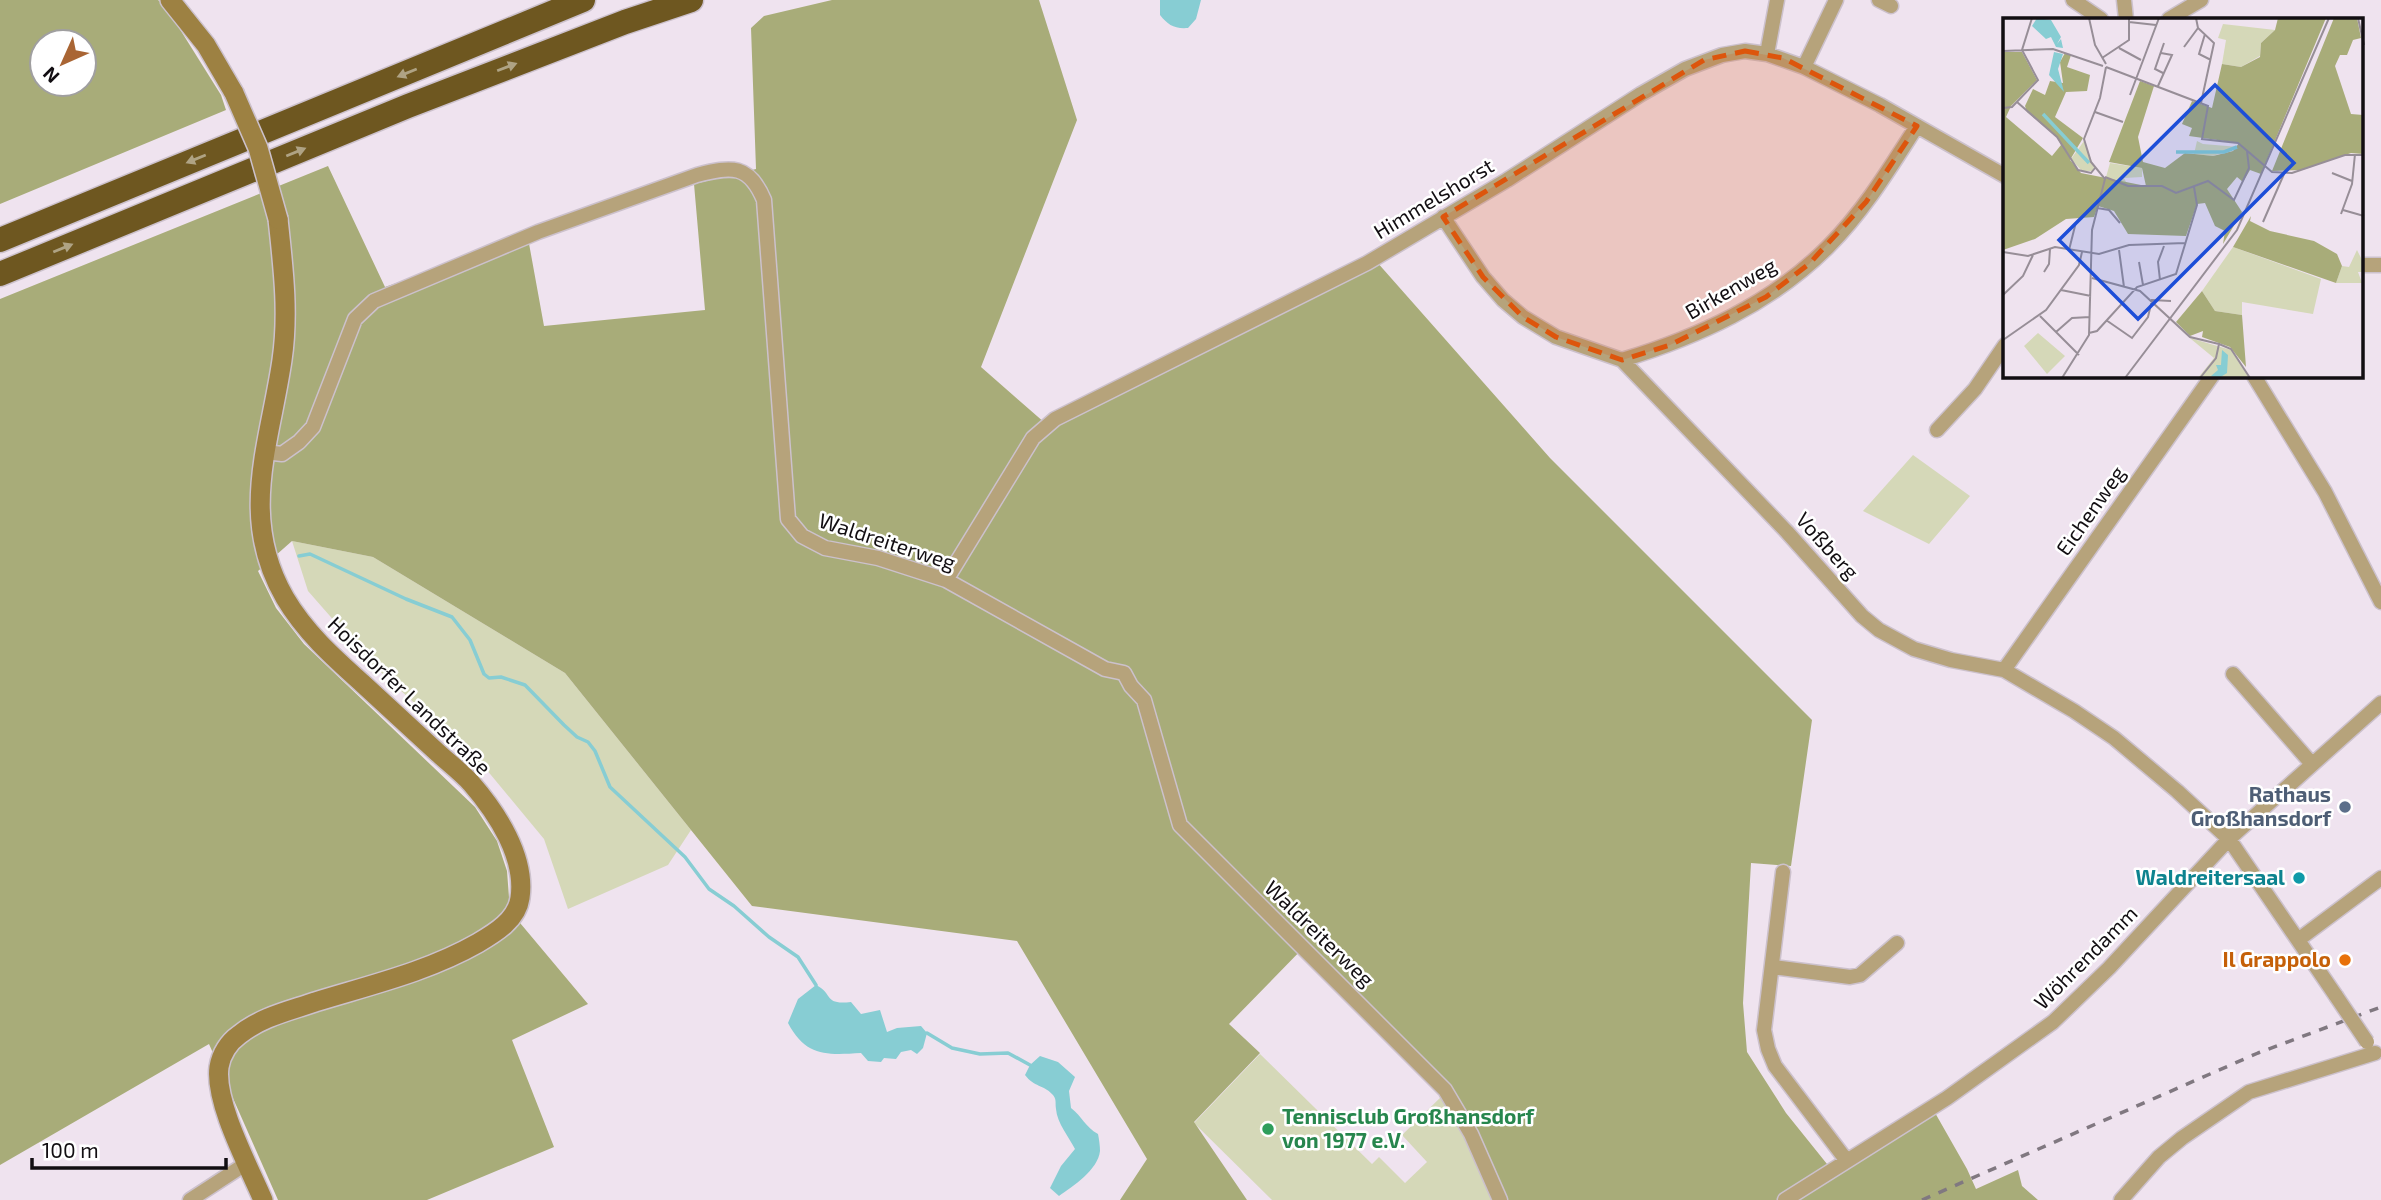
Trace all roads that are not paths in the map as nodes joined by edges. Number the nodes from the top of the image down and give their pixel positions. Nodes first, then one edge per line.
1 (170, 0) edge
2 (583, 0) edge
3 (691, 0) edge
4 (1777, 0) edge
5 (1836, 0) edge
6 (2073, 0) edge
7 (2124, 0) edge
8 (2201, 0) edge
9 (2100, 18) edge
10 (2126, 18) edge
11 (2171, 18) edge
12 (1767, 54) junction
13 (1804, 67) junction
14 (1917, 126) junction
15 (2003, 175) edge
16 (1443, 217) junction
17 (0, 240) edge
18 (0, 274) edge
19 (2003, 348) edge
20 (1622, 360) junction
21 (2210, 378) edge
22 (2255, 378) edge
23 (1937, 430) dead end
24 (265, 452) junction
25 (946, 580) junction
26 (2381, 603) edge
27 (2004, 670) junction
28 (2233, 674) dead end
29 (2381, 703) edge
30 (2312, 764) junction
31 (2229, 839) junction
32 (1783, 872) dead end
33 (2381, 878) edge
34 (2298, 940) junction
35 (1897, 943) dead end
36 (1773, 967) junction
37 (2374, 1052) edge
38 (1847, 1161) junction
39 (247, 1163) junction
40 (190, 1200) edge
41 (263, 1200) edge
42 (1500, 1200) edge
43 (1785, 1200) edge
44 (2120, 1200) edge

1 - 24 main road, Hoisdorfer Landstraße, bridge
2 -> 17 highway
18 -> 3 highway
4 - 12 street
5 - 13 street
6 - 9 street
7 - 10 street
8 - 11 street
12 - 13 street, Himmelshorst
12 - 16 street, Himmelshorst
13 - 14 street, Himmelshorst
14 - 15 street, Himmelshorst
14 - 20 street, Birkenweg
16 - 20 street, Voßberg
16 - 25 street, Himmelshorst
19 - 23 street
20 - 27 street, Voßberg
21 - 27 street, Eichenweg
22 - 26 street
24 - 25 street, Waldreiterweg
24 - 39 main road, Hoisdorfer Landstraße
25 - 42 street, Waldreiterweg
27 - 31 street, Voßberg
28 - 30 street
29 - 30 street, Wöhrendamm
30 - 31 street, Wöhrendamm
31 - 34 street, Voßberg
31 - 38 street, Wöhrendamm
32 - 36 street
33 - 34 street
34 - 37 street, Voßberg, bridge
35 - 36 street
36 - 38 street
37 - 44 street
38 - 43 street, Wöhrendamm
39 - 40 street
39 - 41 main road, Hoisdorfer Landstraße

